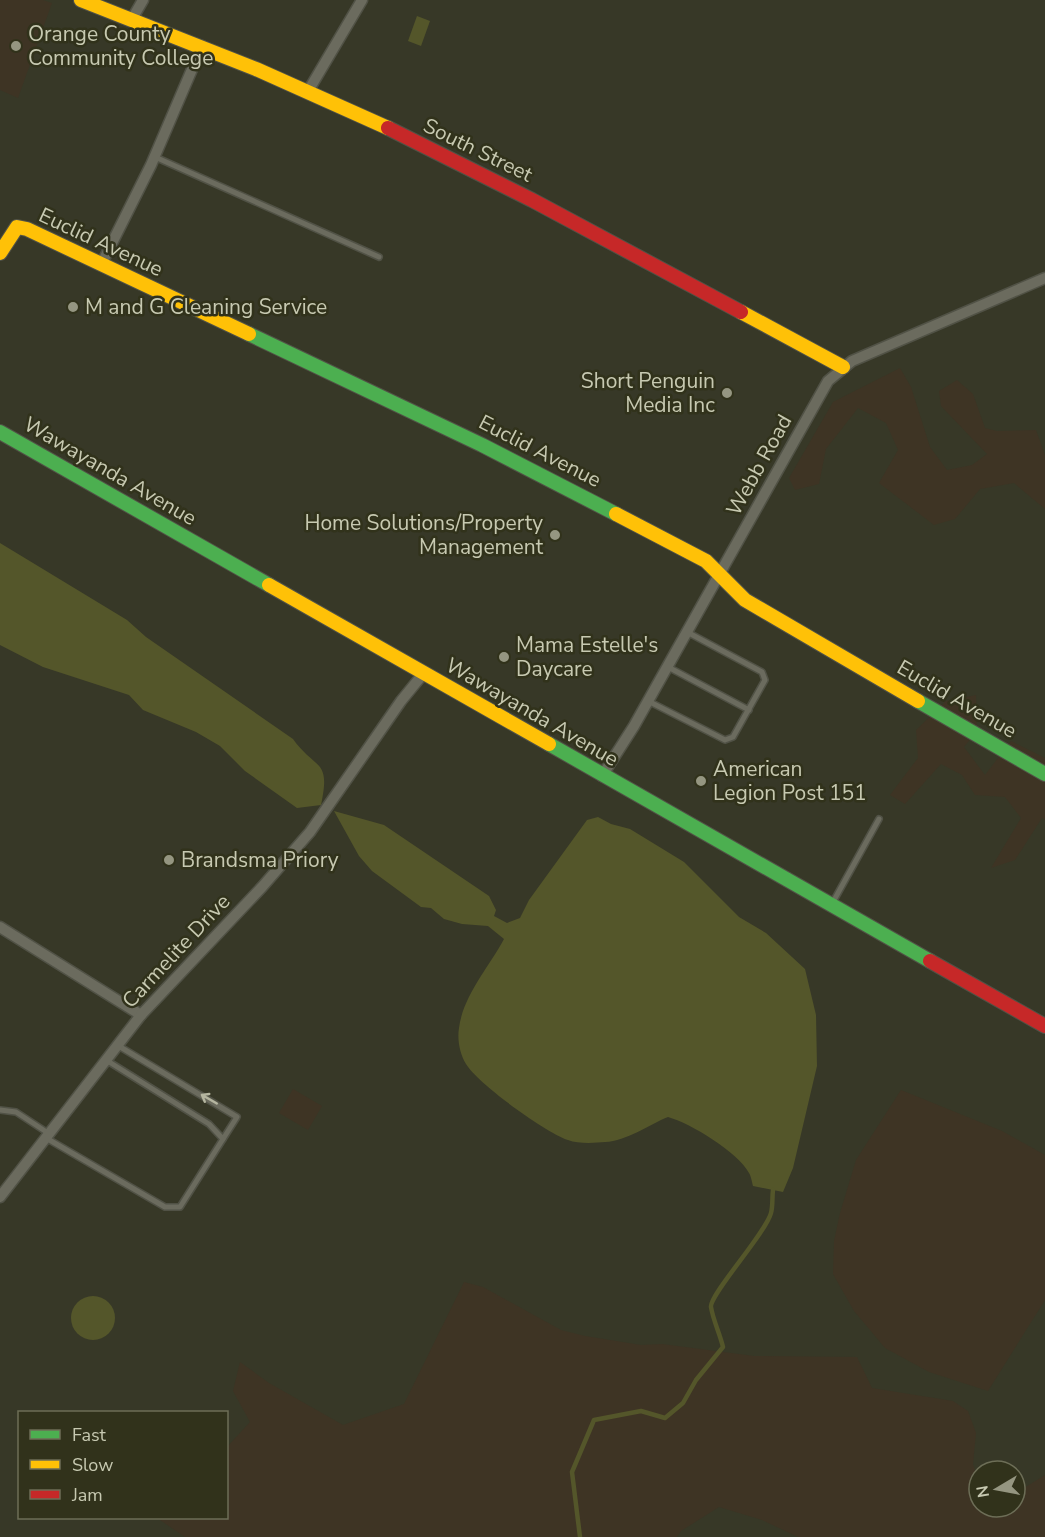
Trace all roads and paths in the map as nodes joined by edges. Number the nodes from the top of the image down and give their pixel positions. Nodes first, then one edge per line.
1 (81, 0) edge
2 (143, 0) edge
3 (362, 0) edge
4 (132, 19) junction
5 (202, 46) junction
6 (308, 93) junction
7 (155, 157) junction
8 (0, 253) edge
9 (380, 257) dead end
10 (100, 265) junction
11 (1045, 278) edge
12 (843, 367) junction
13 (0, 432) edge
14 (720, 575) junction
15 (687, 633) junction
16 (668, 667) junction
17 (423, 674) junction
18 (648, 700) junction
19 (749, 710) junction
20 (1045, 774) edge
21 (602, 776) junction
22 (879, 819) dead end
23 (831, 906) junction
24 (0, 927) edge
25 (141, 1015) junction
26 (1045, 1026) edge
27 (117, 1045) junction
28 (106, 1059) junction
29 (0, 1110) edge
30 (47, 1135) junction
31 (224, 1139) junction
32 (0, 1197) edge

1 - 4 street, South Street
2 - 4 street
3 - 6 street
4 - 5 street, South Street
5 - 6 street, South Street
5 - 7 street
6 - 12 street, South Street
7 - 9 lane
7 - 10 street
8 - 10 street, Euclid Avenue
10 - 14 street, Euclid Avenue
11 - 12 street, Webb Road
12 - 14 street, Webb Road
13 - 17 street, Wawayanda Avenue
14 - 15 street, Webb Road
14 - 20 street, Euclid Avenue
15 - 16 street, Webb Road
15 - 19 lane
16 - 18 street, Webb Road
16 - 19 lane
17 - 21 street, Wawayanda Avenue
17 - 25 street, Carmelite Drive
18 - 19 lane
18 - 21 street, Webb Road
21 - 23 street, Wawayanda Avenue
22 - 23 lane
23 - 26 street, Wawayanda Avenue
24 - 25 street
25 - 27 street, Carmelite Drive
27 - 28 street, Carmelite Drive
31 -> 27 lane
28 - 30 street, Carmelite Drive
28 - 31 lane
29 - 30 lane
30 - 31 lane
30 - 32 street, Carmelite Drive

